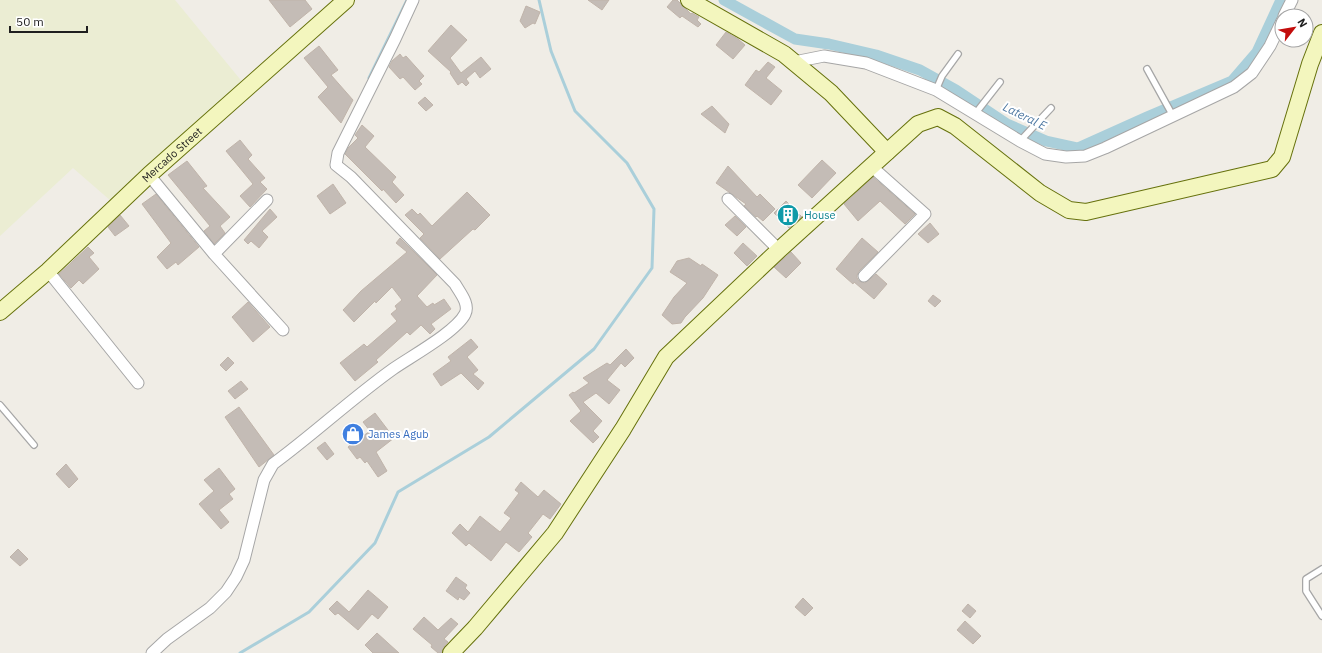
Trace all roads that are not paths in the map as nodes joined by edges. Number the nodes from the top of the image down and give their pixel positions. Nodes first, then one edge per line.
1 (346, 0) edge
2 (414, 0) edge
3 (690, 0) edge
4 (1322, 33) edge
5 (1274, 38) edge
6 (958, 54) dead end
7 (794, 62) junction
8 (1147, 69) dead end
9 (1000, 82) dead end
10 (937, 88) junction
11 (1051, 108) dead end
12 (976, 113) junction
13 (1173, 116) junction
14 (1021, 139) junction
15 (887, 152) junction
16 (871, 166) junction
17 (148, 176) junction
18 (267, 200) dead end
19 (728, 200) dead end
20 (779, 250) junction
21 (214, 254) junction
22 (48, 271) junction
23 (864, 276) dead end
24 (0, 312) edge
25 (283, 330) dead end
26 (138, 383) dead end
27 (0, 405) edge
28 (34, 445) dead end
29 (1322, 568) edge
30 (1322, 616) edge
31 (152, 653) edge
32 (451, 653) edge

1 - 17 street, Mercado Street
2 - 31 street
3 - 7 street
4 - 15 street
5 - 13 street
6 - 10 lane
7 - 10 street
7 - 15 street
8 - 13 lane
9 - 12 lane
10 - 12 street
11 - 14 lane
12 - 14 street
13 - 14 street
15 - 16 street
16 - 20 street
16 - 23 street
17 - 21 street
17 - 22 street, Mercado Street
18 - 21 street
19 - 20 street
20 - 32 street
21 - 25 street
22 - 24 street, Mercado Street
22 - 26 street
27 - 28 lane
29 - 30 lane

